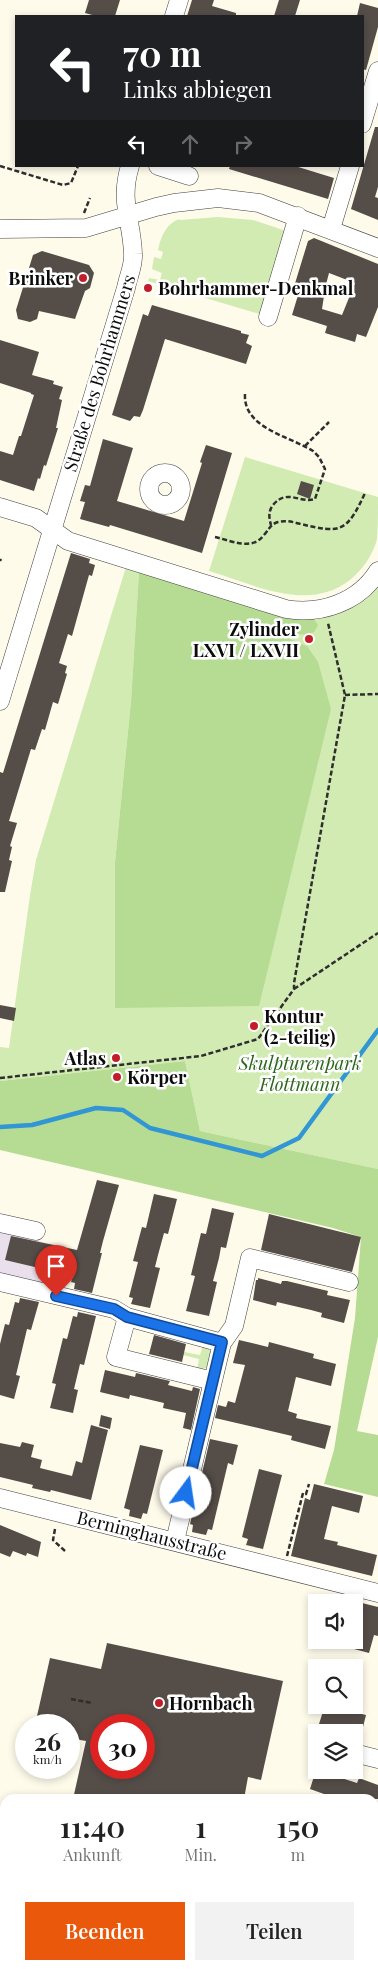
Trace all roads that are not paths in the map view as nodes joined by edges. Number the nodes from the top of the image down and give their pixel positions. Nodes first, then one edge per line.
1 (179, 0) edge
2 (174, 15) edge
3 (378, 71) edge
4 (364, 117) edge
5 (130, 167) edge
6 (161, 167) edge
7 (350, 167) edge
8 (189, 176) dead end
9 (126, 216) junction
10 (298, 216) junction
11 (0, 229) edge
12 (331, 229) junction
13 (378, 248) edge
14 (268, 317) dead end
15 (0, 507) edge
16 (52, 529) junction
17 (378, 571) edge
18 (0, 700) edge
19 (0, 1223) edge
20 (36, 1231) dead end
21 (0, 1282) edge
22 (349, 1282) dead end
23 (127, 1317) junction
24 (222, 1342) junction
25 (213, 1381) junction
26 (0, 1498) edge
27 (175, 1541) junction
28 (378, 1592) edge
29 (363, 1755) edge
30 (378, 1759) edge

1 - 2 street
3 - 4 street
5 - 9 street, Straße des Bohrhammers
6 - 8 street
7 - 12 street
9 - 10 street
9 - 11 street
9 - 16 street, Straße des Bohrhammers
10 - 12 street
10 - 14 street
12 - 13 street
15 - 16 street
16 - 17 street
16 - 18 street, Straße des Bohrhammers
19 - 20 street
21 - 23 street
22 - 24 street
23 - 24 street
23 - 25 street
24 - 25 street
25 - 27 street
26 - 27 street, Berninghausstraße
27 - 28 street, Berninghausstraße
29 - 30 street

